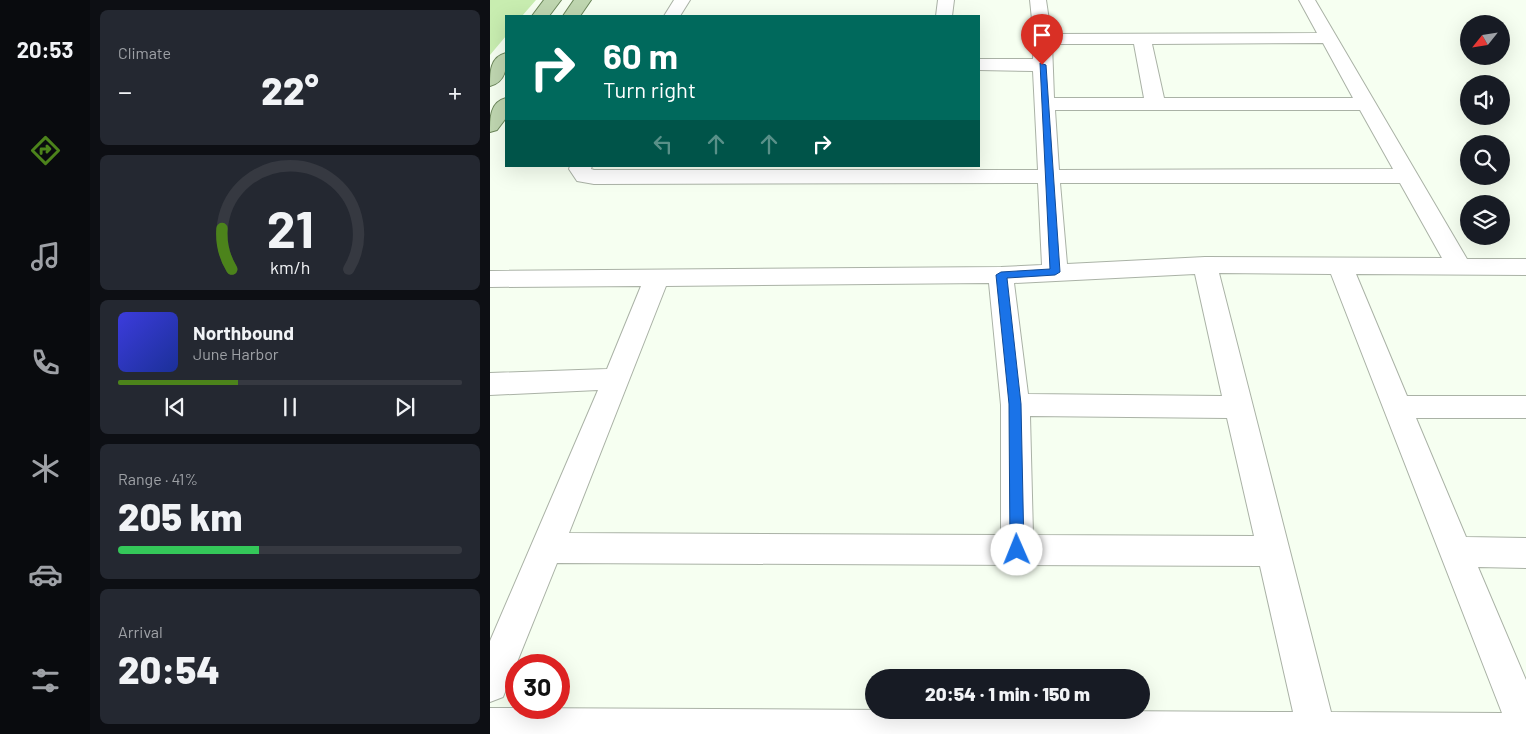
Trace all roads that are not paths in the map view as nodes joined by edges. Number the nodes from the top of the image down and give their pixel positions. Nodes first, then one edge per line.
1 (553, 0) edge
2 (583, 0) edge
3 (682, 0) edge
4 (946, 0) edge
5 (1038, 0) edge
6 (1307, 0) edge
7 (541, 15) edge
8 (572, 15) edge
9 (673, 15) edge
10 (944, 15) edge
11 (1142, 38) junction
12 (1329, 38) junction
13 (1044, 39) junction
14 (505, 60) edge
15 (980, 65) edge
16 (1042, 65) junction
17 (490, 80) edge
18 (1045, 104) junction
19 (1155, 104) junction
20 (1366, 104) junction
21 (505, 105) edge
22 (490, 126) edge
23 (581, 167) edge
24 (931, 172) edge
25 (1051, 176) junction
26 (1407, 176) junction
27 (1205, 265) junction
28 (1340, 266) junction
29 (1459, 266) junction
30 (1526, 267) edge
31 (1055, 272) junction
32 (1001, 275) junction
33 (657, 276) junction
34 (490, 279) edge
35 (617, 379) junction
36 (490, 384) edge
37 (1015, 404) junction
38 (1397, 406) junction
39 (1239, 407) junction
40 (1526, 407) edge
41 (546, 548) junction
42 (1017, 550) junction
43 (1273, 551) junction
44 (1456, 552) junction
45 (1526, 553) edge
46 (490, 684) edge
47 (1526, 726) edge
48 (490, 727) edge
49 (1526, 732) edge
50 (1317, 733) edge

1 - 7 main road
2 - 8 main road
3 - 9 street
4 - 10 street
5 - 13 street
6 - 12 street
11 - 12 street
11 - 13 street
11 - 19 street
12 - 20 street
13 - 16 street
14 - 17 main road
15 - 16 street
16 - 18 street
18 - 19 street
18 - 25 street
19 - 20 street
20 - 26 street
21 - 22 main road
23 - 24 street
24 - 25 street
25 - 26 street
25 - 31 street
26 - 29 street
27 - 28 street
27 - 31 street
27 - 39 street
28 - 29 street
28 - 38 street
29 - 30 street
31 - 32 street
32 - 33 street
32 - 37 street
33 - 34 street
33 - 35 street
35 - 36 street
35 - 41 street
37 - 39 street
37 - 42 street
38 - 40 street
38 - 44 street
39 - 43 street
41 - 42 street
41 - 46 street
42 - 43 street
43 - 50 street
44 - 45 street
44 - 47 street
48 - 50 street
49 - 50 street

